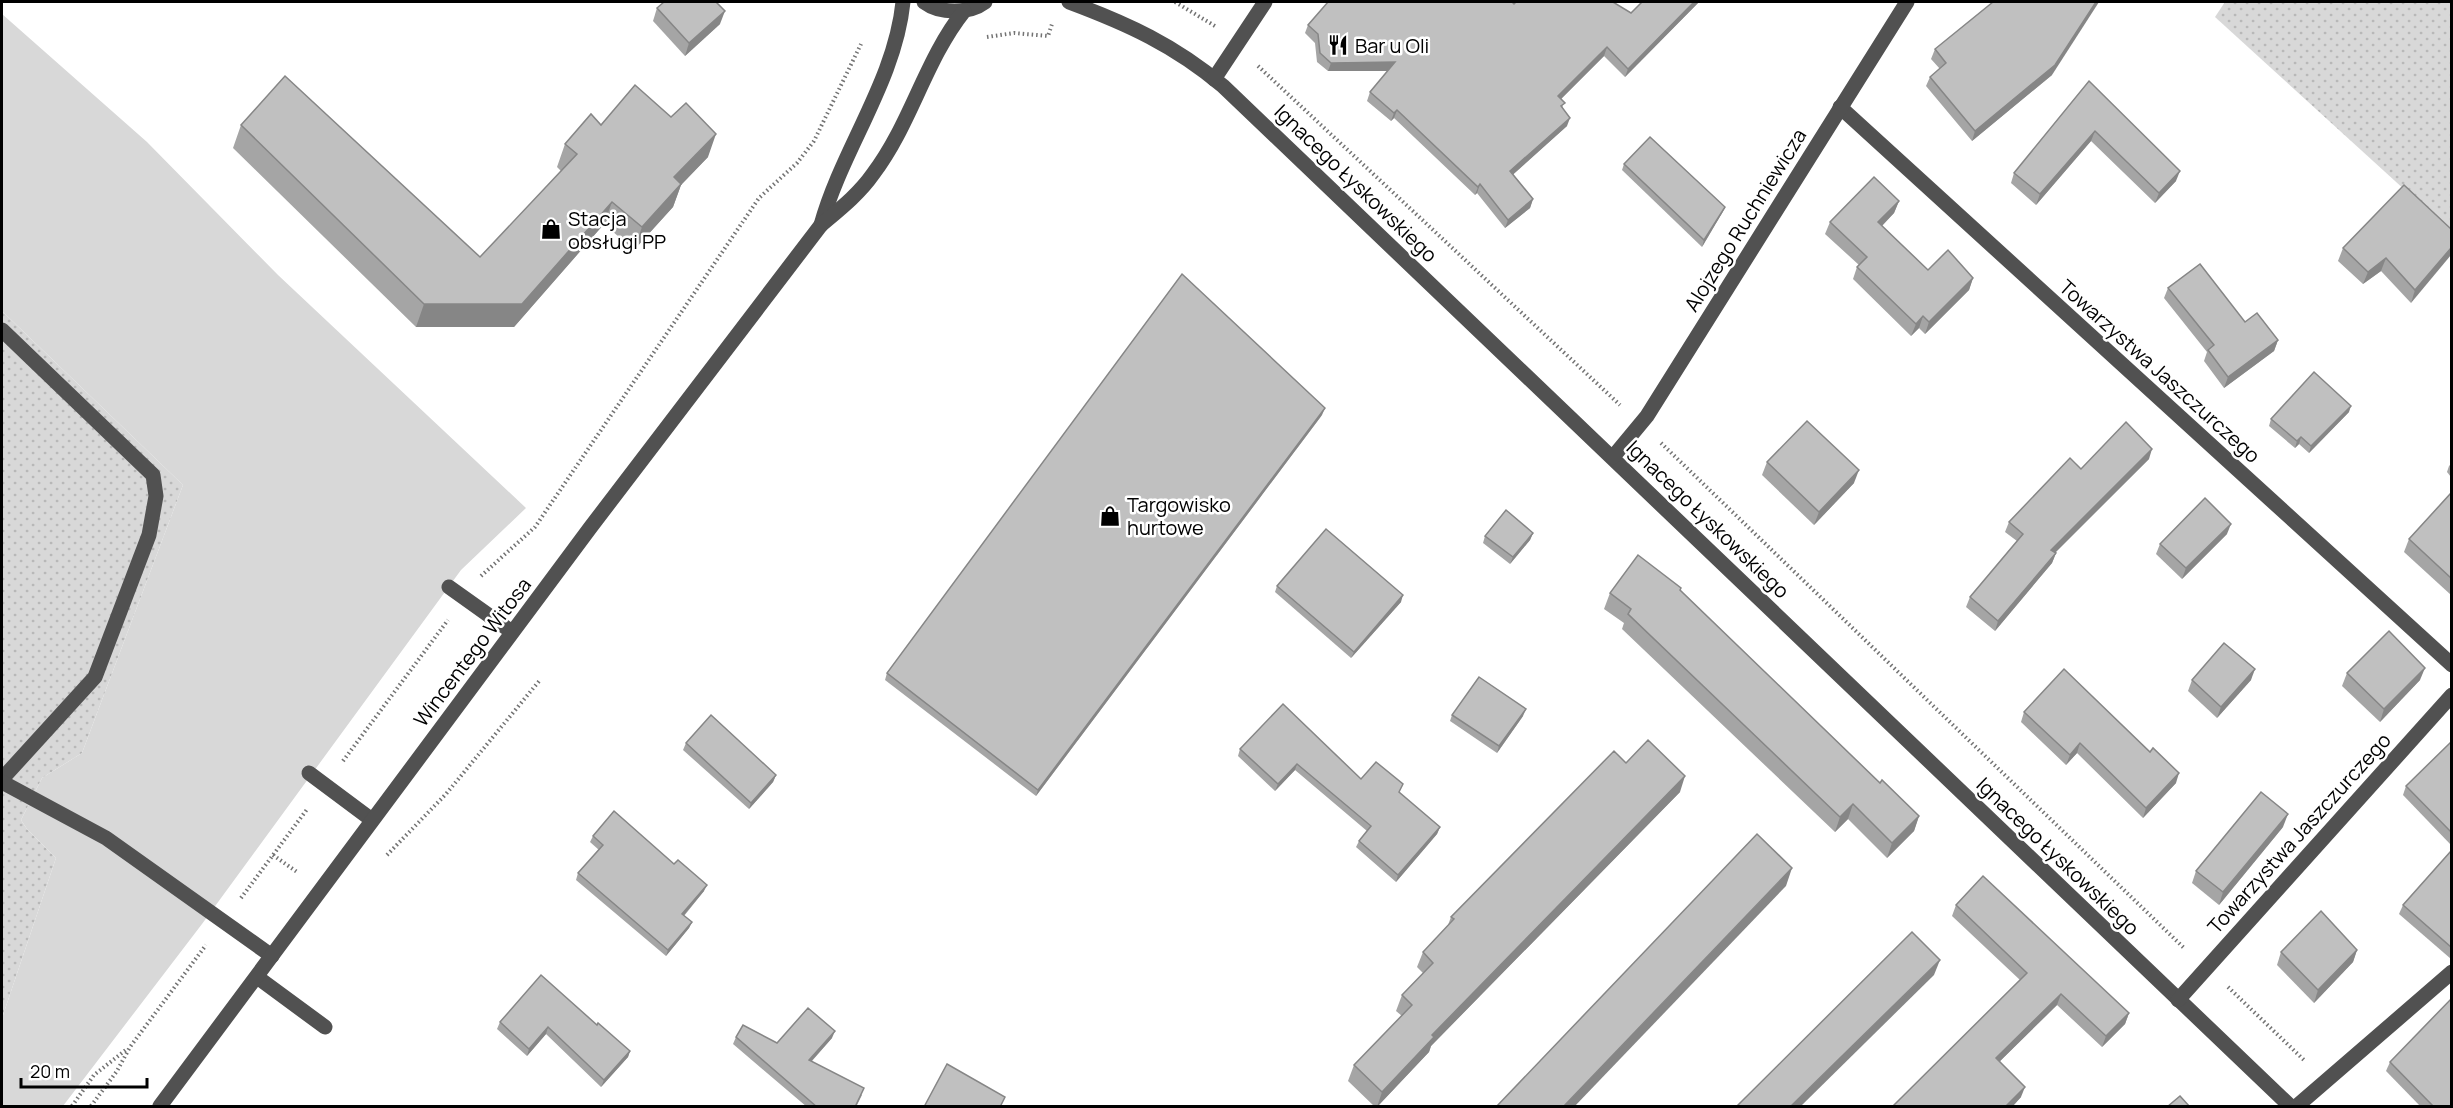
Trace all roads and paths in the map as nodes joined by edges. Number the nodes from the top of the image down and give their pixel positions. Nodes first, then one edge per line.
1 (903, 2) edge
2 (924, 2) edge
3 (985, 2) edge
4 (1069, 2) edge
5 (1175, 2) edge
6 (1265, 2) edge
7 (1907, 2) edge
8 (964, 10) junction
9 (1052, 24) dead end
10 (1216, 28) dead end
11 (869, 42) dead end
12 (979, 42) dead end
13 (1252, 60) dead end
14 (1214, 79) junction
15 (1840, 107) junction
16 (821, 225) junction
17 (2, 330) edge
18 (1620, 405) dead end
19 (1659, 441) dead end
20 (1613, 457) junction
21 (449, 587) dead end
22 (465, 596) junction
23 (512, 632) junction
24 (2451, 665) edge
25 (540, 680) dead end
26 (2451, 695) edge
27 (309, 773) dead end
28 (2, 780) edge
29 (324, 786) junction
30 (372, 820) junction
31 (273, 855) junction
32 (381, 863) dead end
33 (303, 876) dead end
34 (224, 921) junction
35 (2192, 955) dead end
36 (272, 956) junction
37 (2451, 972) edge
38 (257, 977) junction
39 (2223, 983) dead end
40 (2178, 1000) junction
41 (325, 1027) dead end
42 (130, 1047) junction
43 (2312, 1067) dead end
44 (72, 1107) edge
45 (91, 1107) edge
46 (160, 1107) edge
47 (2290, 1107) edge
48 (2297, 1107) edge

1 - 16 street, Wincentego Witosa
2 - 8 street
3 - 8 street
4 - 14 street, Ignacego Łyskowskiego
5 - 10 path
6 - 14 street
7 - 15 street, Alojzego Ruchniewicza
8 - 16 street, Wincentego Witosa
9 - 12 path
11 - 22 path
13 - 18 path
14 - 20 street, Ignacego Łyskowskiego
15 - 20 street, Alojzego Ruchniewicza
15 - 24 street, Towarzystwa Jaszczurczego
16 - 23 street, Wincentego Witosa
17 - 28 street
19 - 35 path
20 - 40 street, Ignacego Łyskowskiego
21 - 22 street
22 - 23 street
22 - 29 path
23 - 30 street, Wincentego Witosa
25 - 32 path
26 - 40 street, Towarzystwa Jaszczurczego
27 - 29 street
28 - 34 street
29 - 30 street
29 - 31 path
30 - 36 street, Wincentego Witosa
31 - 33 path
31 - 34 path
34 - 36 street
34 - 42 path
36 - 38 street, Wincentego Witosa
37 - 48 street
38 - 41 street
38 - 46 street, Wincentego Witosa
39 - 43 path
40 - 47 street, Ignacego Łyskowskiego
42 - 44 path
42 - 45 path

